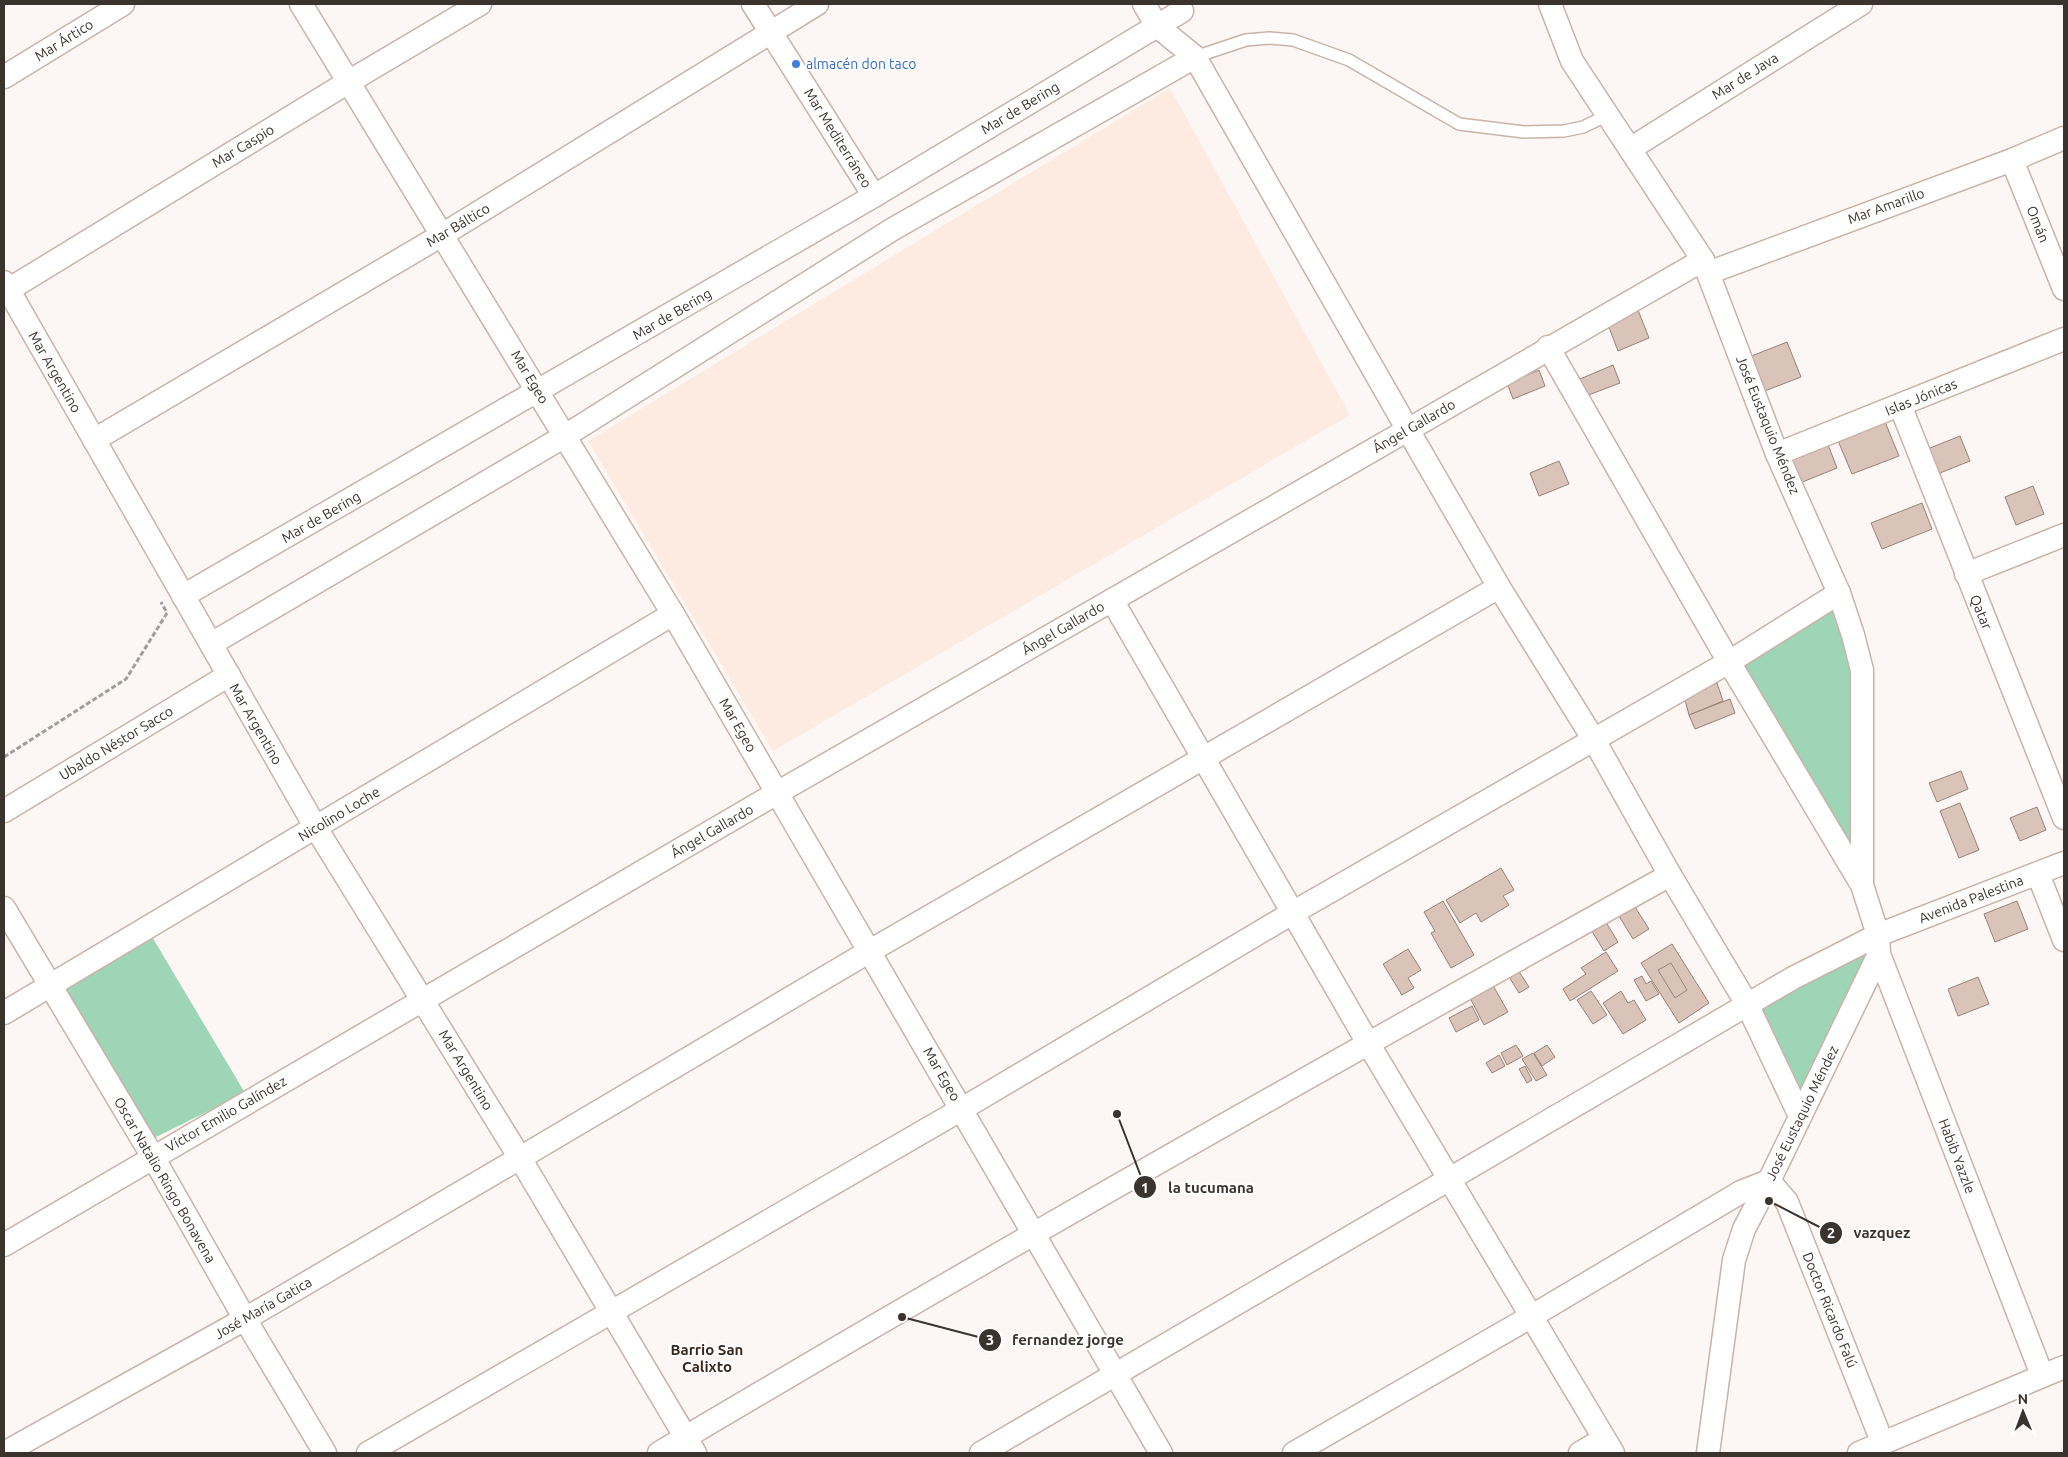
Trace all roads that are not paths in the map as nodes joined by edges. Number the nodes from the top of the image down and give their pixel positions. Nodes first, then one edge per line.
1 (123, 4) edge
2 (301, 4) edge
3 (480, 4) edge
4 (753, 4) edge
5 (817, 4) edge
6 (1144, 4) edge
7 (1550, 4) edge
8 (1860, 4) edge
9 (1180, 7) edge
10 (1157, 26) junction
11 (770, 32) junction
12 (1195, 57) junction
13 (4, 77) edge
14 (350, 81) junction
15 (1608, 115) junction
16 (2064, 138) edge
17 (1630, 149) junction
18 (2012, 160) junction
19 (874, 196) junction
20 (442, 235) junction
21 (1706, 266) junction
22 (6, 286) edge
23 (2064, 289) edge
24 (2064, 339) edge
25 (1548, 348) junction
26 (539, 392) junction
27 (1900, 405) junction
28 (1408, 430) junction
29 (565, 436) junction
30 (94, 440) junction
31 (1777, 454) junction
32 (2064, 535) edge
33 (1966, 574) junction
34 (1499, 587) junction
35 (1839, 594) junction
36 (183, 596) junction
37 (1112, 600) junction
38 (673, 614) junction
39 (211, 644) junction
40 (1729, 662) junction
41 (229, 675) junction
42 (1594, 740) junction
43 (1205, 758) junction
44 (777, 793) junction
45 (4, 811) edge
46 (2064, 818) edge
47 (316, 828) junction
48 (2064, 863) edge
49 (2038, 874) junction
50 (1670, 875) junction
51 (1862, 885) junction
52 (4, 908) edge
53 (1294, 912) junction
54 (2064, 940) edge
55 (1879, 944) junction
56 (870, 951) junction
57 (51, 986) junction
58 (423, 999) junction
59 (1747, 1004) junction
60 (4, 1013) edge
61 (1368, 1043) junction
62 (962, 1108) junction
63 (1800, 1116) junction
64 (153, 1157) junction
65 (520, 1158) junction
66 (1450, 1179) junction
67 (1769, 1181) junction
68 (1035, 1234) junction
69 (4, 1245) edge
70 (612, 1312) junction
71 (1532, 1316) junction
72 (245, 1319) junction
73 (2064, 1367) edge
74 (1116, 1375) junction
75 (2042, 1375) junction
76 (1883, 1444) junction
77 (691, 1445) edge
78 (1609, 1446) edge
79 (4, 1453) edge
80 (325, 1453) edge
81 (368, 1453) edge
82 (659, 1453) edge
83 (980, 1453) edge
84 (1161, 1453) edge
85 (1294, 1453) edge
86 (1580, 1453) edge
87 (1708, 1453) edge
88 (1859, 1453) edge

1 - 13 street, Mar Ártico
2 - 14 street, Mar Egeo
3 - 14 street, Mar Caspio
4 - 11 street, Mar Mediterráneo
5 - 11 street, Mar Báltico
6 - 10 street
7 - 15 street, José Eustaquio Méndez
8 - 17 street, Mar de Java
9 - 10 street, Mar de Bering
9 - 12 street
10 - 12 street
10 - 19 street, Mar de Bering
11 - 19 street, Mar Mediterráneo
11 - 20 street, Mar Báltico
12 - 15 lane
12 - 28 street
12 - 29 street
14 - 20 street, Mar Egeo
14 - 22 street, Mar Caspio
15 - 17 street, José Eustaquio Méndez
16 - 18 street, Mar Amarillo
17 - 21 street, José Eustaquio Méndez
18 - 21 street, Mar Amarillo
18 - 23 street, Omán
19 - 26 street, Mar de Bering
20 - 26 street, Mar Egeo
20 - 30 street, Mar Báltico
21 - 25 street, Ángel Gallardo
21 - 31 street, José Eustaquio Méndez
22 - 30 street, Mar Argentino
24 - 27 street, Islas Jónicas
25 - 28 street, Ángel Gallardo
25 - 40 street
26 - 29 street, Mar Egeo
26 - 36 street, Mar de Bering
27 - 31 street, Islas Jónicas
27 - 33 street, Qatar
28 - 34 street
28 - 37 street, Ángel Gallardo
29 - 38 street, Mar Egeo
29 - 39 street
30 - 36 street, Mar Argentino
31 - 35 street, José Eustaquio Méndez
32 - 33 street
33 - 46 street, Qatar
34 - 42 street
34 - 43 street, José María Gatica
35 - 40 street
35 - 51 street, José Eustaquio Méndez
36 - 39 street, Mar Argentino
37 - 43 street
37 - 44 street, Ángel Gallardo
38 - 44 street, Mar Egeo
38 - 47 street, Nicolino Loche
39 - 41 street, Mar Argentino
40 - 42 street
40 - 51 street
41 - 45 street, Ubaldo Néstor Sacco
41 - 47 street, Mar Argentino
42 - 50 street
42 - 53 street
43 - 53 street
43 - 56 street, José María Gatica
44 - 56 street, Mar Egeo
44 - 58 street, Ángel Gallardo
47 - 57 street, Nicolino Loche
47 - 58 street, Mar Argentino
48 - 49 street, Avenida Palestina
49 - 54 street
49 - 55 street, Avenida Palestina
50 - 59 street
50 - 61 street
51 - 55 street, Habib Yazzle
52 - 57 street, Oscar Natalio Ringo Bonavena
53 - 61 street
53 - 62 street
55 - 59 street, Avenida Palestina
55 - 63 street, José Eustaquio Méndez
55 - 75 street, Habib Yazzle
56 - 62 street, Mar Egeo
56 - 65 street, José María Gatica
57 - 60 street, Nicolino Loche
57 - 64 street, Oscar Natalio Ringo Bonavena
58 - 64 street, Víctor Emilio Galíndez
58 - 65 street, Mar Argentino
59 - 63 street
59 - 66 street, Avenida Palestina
61 - 66 street
61 - 68 street
62 - 68 street, Mar Egeo
62 - 70 street
63 - 67 street, José Eustaquio Méndez
64 - 69 street, Víctor Emilio Galíndez
64 - 72 street, Oscar Natalio Ringo Bonavena
65 - 70 street, Mar Argentino
65 - 72 street, José María Gatica
66 - 71 street
66 - 74 street, Avenida Palestina
67 - 71 street
67 - 76 street, Doctor Ricardo Falú
67 - 87 street, José Eustaquio Méndez
68 - 74 street, Mar Egeo
68 - 77 street
70 - 77 street, Mar Argentino
70 - 81 street
71 - 78 street
71 - 85 street
72 - 79 street, José María Gatica
72 - 80 street, Oscar Natalio Ringo Bonavena
73 - 75 street
74 - 83 street, Avenida Palestina
74 - 84 street, Mar Egeo
75 - 76 street
76 - 88 street
77 - 82 street
78 - 86 street

